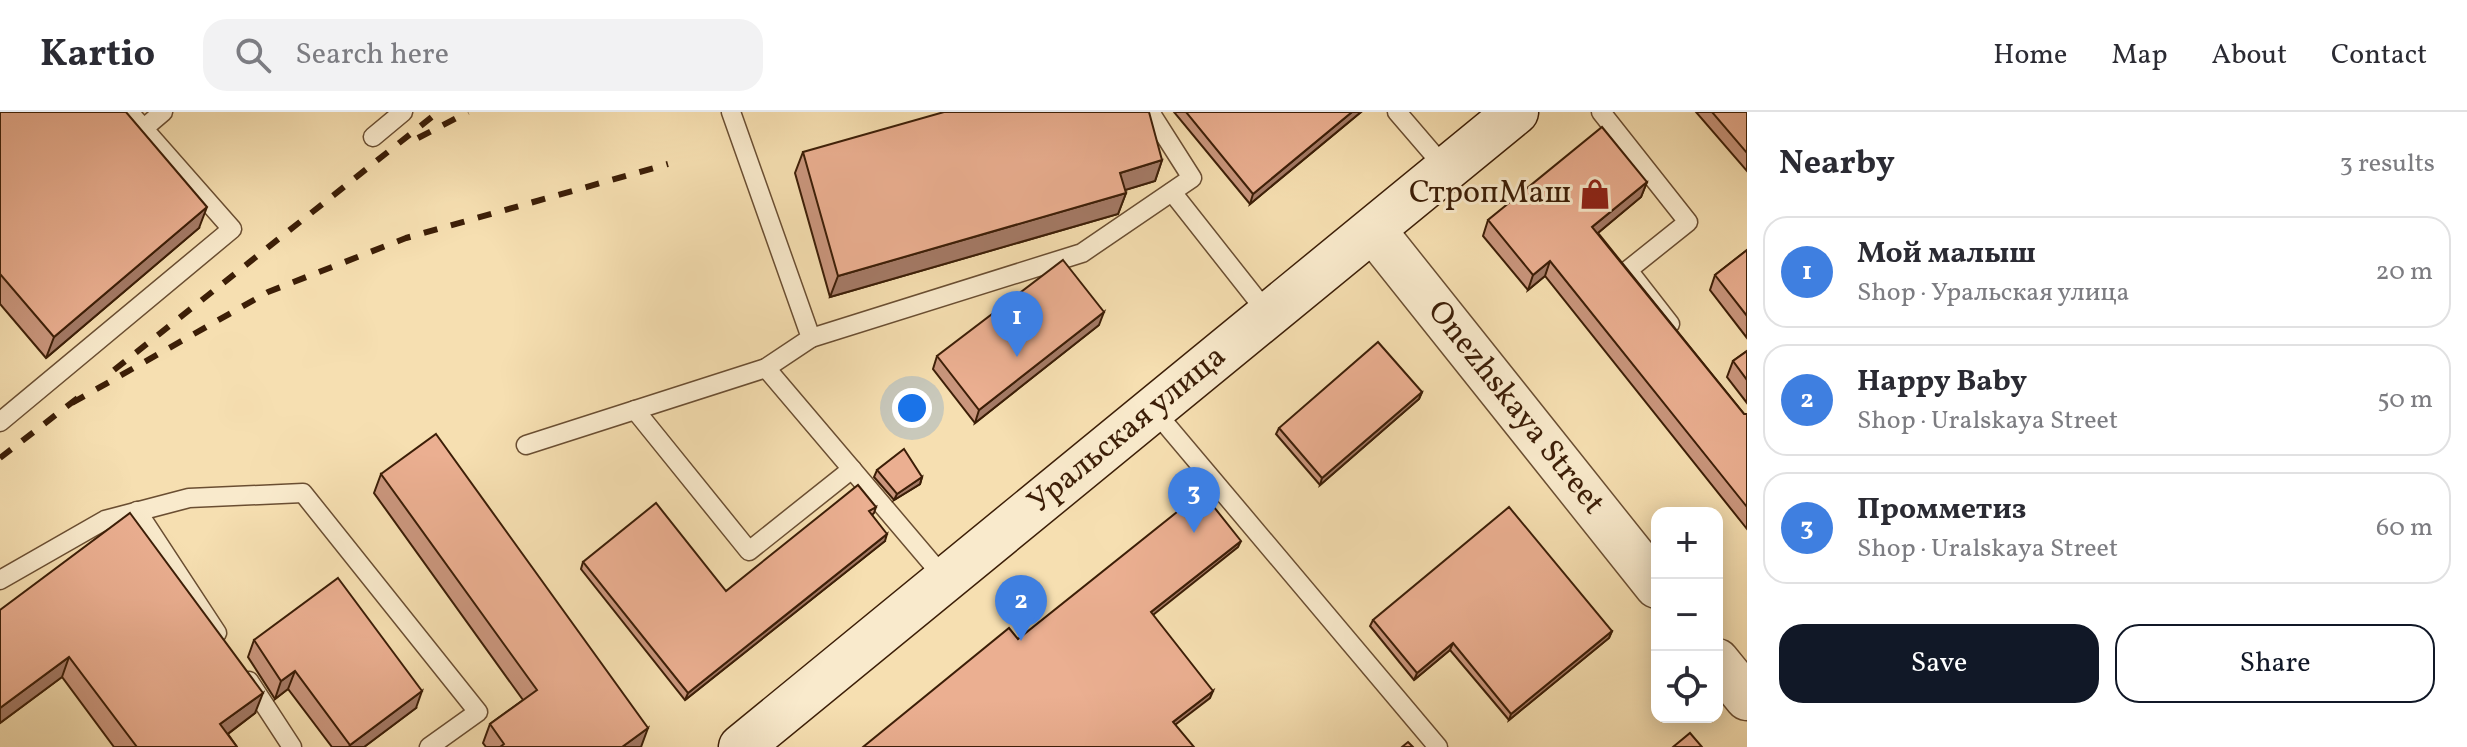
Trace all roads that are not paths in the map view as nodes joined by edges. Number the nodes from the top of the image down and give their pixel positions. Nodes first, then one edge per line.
1 (129, 112) edge
2 (163, 112) edge
3 (403, 112) edge
4 (731, 112) edge
5 (1150, 112) edge
6 (1397, 112) edge
7 (1516, 112) edge
8 (1527, 112) edge
9 (1601, 112) edge
10 (143, 129) junction
11 (373, 137) dead end
12 (1446, 169) junction
13 (1172, 192) junction
14 (1376, 232) junction
15 (1269, 315) junction
16 (1678, 333) edge
17 (811, 338) junction
18 (766, 368) junction
19 (635, 410) junction
20 (1158, 415) junction
21 (0, 422) edge
22 (526, 445) dead end
23 (852, 469) junction
24 (137, 511) junction
25 (1651, 579) edge
26 (0, 580) edge
27 (948, 582) junction
28 (1723, 668) edge
29 (1747, 698) edge
30 (292, 747) edge
31 (429, 747) edge
32 (741, 747) edge
33 (752, 747) edge
34 (1438, 747) edge

1 - 10 lane
2 - 10 lane
3 - 11 lane
4 - 17 lane
5 - 13 lane
6 - 12 lane
7 - 12 main road, Уральская улица
8 - 14 main road
9 - 16 lane
10 - 21 lane
12 - 14 main road, Уральская улица
13 - 15 lane
13 - 17 lane
14 - 15 main road, Уральская улица
14 - 20 main road
14 - 25 main road, Onezhskaya Street
15 - 27 main road, Уральская улица
17 - 18 lane
18 - 19 lane
18 - 23 lane
19 - 22 lane
19 - 23 lane
20 - 27 main road
20 - 34 lane
23 - 27 lane
24 - 26 lane
24 - 30 lane
24 - 31 lane
27 - 32 main road, Уральская улица
27 - 33 main road
28 - 29 main road

